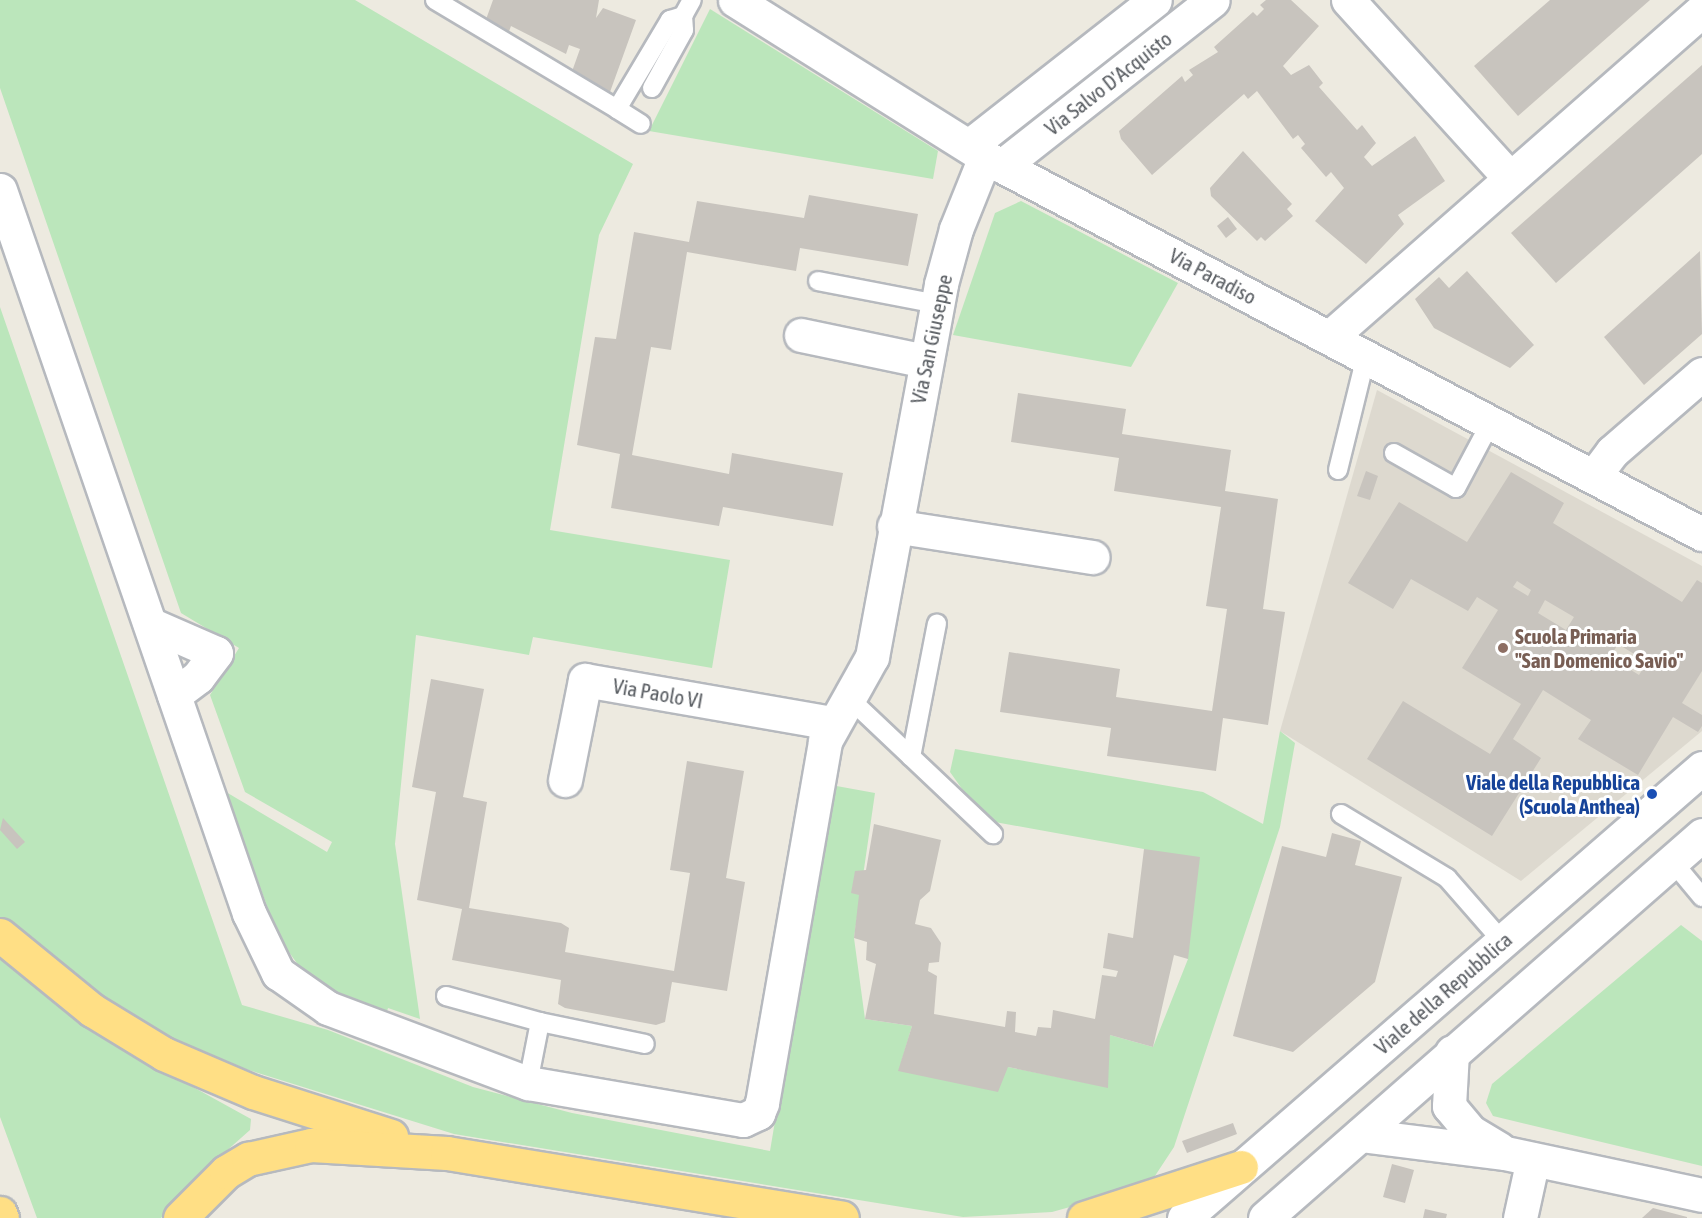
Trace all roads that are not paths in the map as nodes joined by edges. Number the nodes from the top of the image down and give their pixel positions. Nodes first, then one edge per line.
1 (435, 0) edge
2 (692, 0) edge
3 (735, 0) edge
4 (1155, 0) edge
5 (1213, 0) edge
6 (1348, 0) edge
7 (1702, 10) edge
8 (683, 16) junction
9 (652, 88) dead end
10 (617, 109) junction
11 (641, 123) dead end
12 (986, 156) junction
13 (1508, 176) junction
14 (0, 190) edge
15 (818, 281) dead end
16 (937, 304) junction
17 (801, 335) dead end
18 (1330, 337) junction
19 (1366, 356) junction
20 (925, 361) junction
21 (1702, 374) edge
22 (1491, 422) junction
23 (1394, 453) dead end
24 (1338, 470) dead end
25 (1594, 476) junction
26 (894, 526) junction
27 (1702, 534) edge
28 (1093, 557) dead end
29 (937, 623) dead end
30 (150, 624) junction
31 (174, 694) junction
32 (840, 711) junction
33 (911, 757) junction
34 (1702, 768) edge
35 (565, 780) dead end
36 (1341, 814) dead end
37 (993, 834) dead end
38 (1702, 835) edge
39 (1672, 861) junction
40 (1702, 897) edge
41 (0, 936) edge
42 (1503, 942) junction
43 (446, 996) dead end
44 (540, 1022) junction
45 (645, 1044) dead end
46 (1452, 1052) junction
47 (528, 1083) junction
48 (1360, 1135) junction
49 (447, 1153) junction
50 (1519, 1156) junction
51 (1241, 1167) junction
52 (1702, 1195) edge
53 (0, 1213) edge
54 (833, 1217) edge
55 (2, 1218) edge
56 (180, 1218) edge
57 (1084, 1218) edge
58 (1184, 1218) edge
59 (1265, 1218) edge
60 (1520, 1218) edge

1 - 10 lane
2 - 8 lane
3 - 12 street, Via Paradiso
4 - 12 street, Via Salvo D'Acquisto
5 - 12 street, Via Salvo D'Acquisto
6 - 13 street
7 - 13 street
8 - 9 lane
8 - 10 lane
10 - 11 lane
12 - 16 street, Via San Giuseppe
12 - 18 street, Via Paradiso
13 - 18 street
14 - 30 street
15 - 16 lane
16 - 20 street, Via San Giuseppe
17 - 20 street
18 - 19 street, Via Paradiso
19 - 22 street, Via Paradiso
19 - 24 lane
20 - 26 street, Via San Giuseppe
21 - 25 street
22 - 23 lane
22 - 25 street, Via Paradiso
25 - 27 street, Via Paradiso
26 - 28 street
26 - 32 street, Via San Giuseppe
29 - 33 lane
30 - 31 street
30 - 31 street
31 - 47 street
32 - 33 lane
32 - 35 street, Via Paolo VI
32 - 47 street, Via San Giuseppe
33 - 37 lane
34 - 42 street, Viale della Repubblica
36 - 42 lane
38 - 39 street
39 - 40 lane
39 - 46 street
41 - 49 highway
42 - 51 street, Viale della Repubblica
43 - 44 lane
44 - 45 lane
44 - 47 lane
46 - 48 street
46 - 50 street
48 - 50 street
48 - 59 street
49 - 54 highway
49 - 56 highway
50 - 52 street
50 - 60 street
51 - 57 highway
51 - 58 street, Viale della Repubblica
53 - 55 highway

